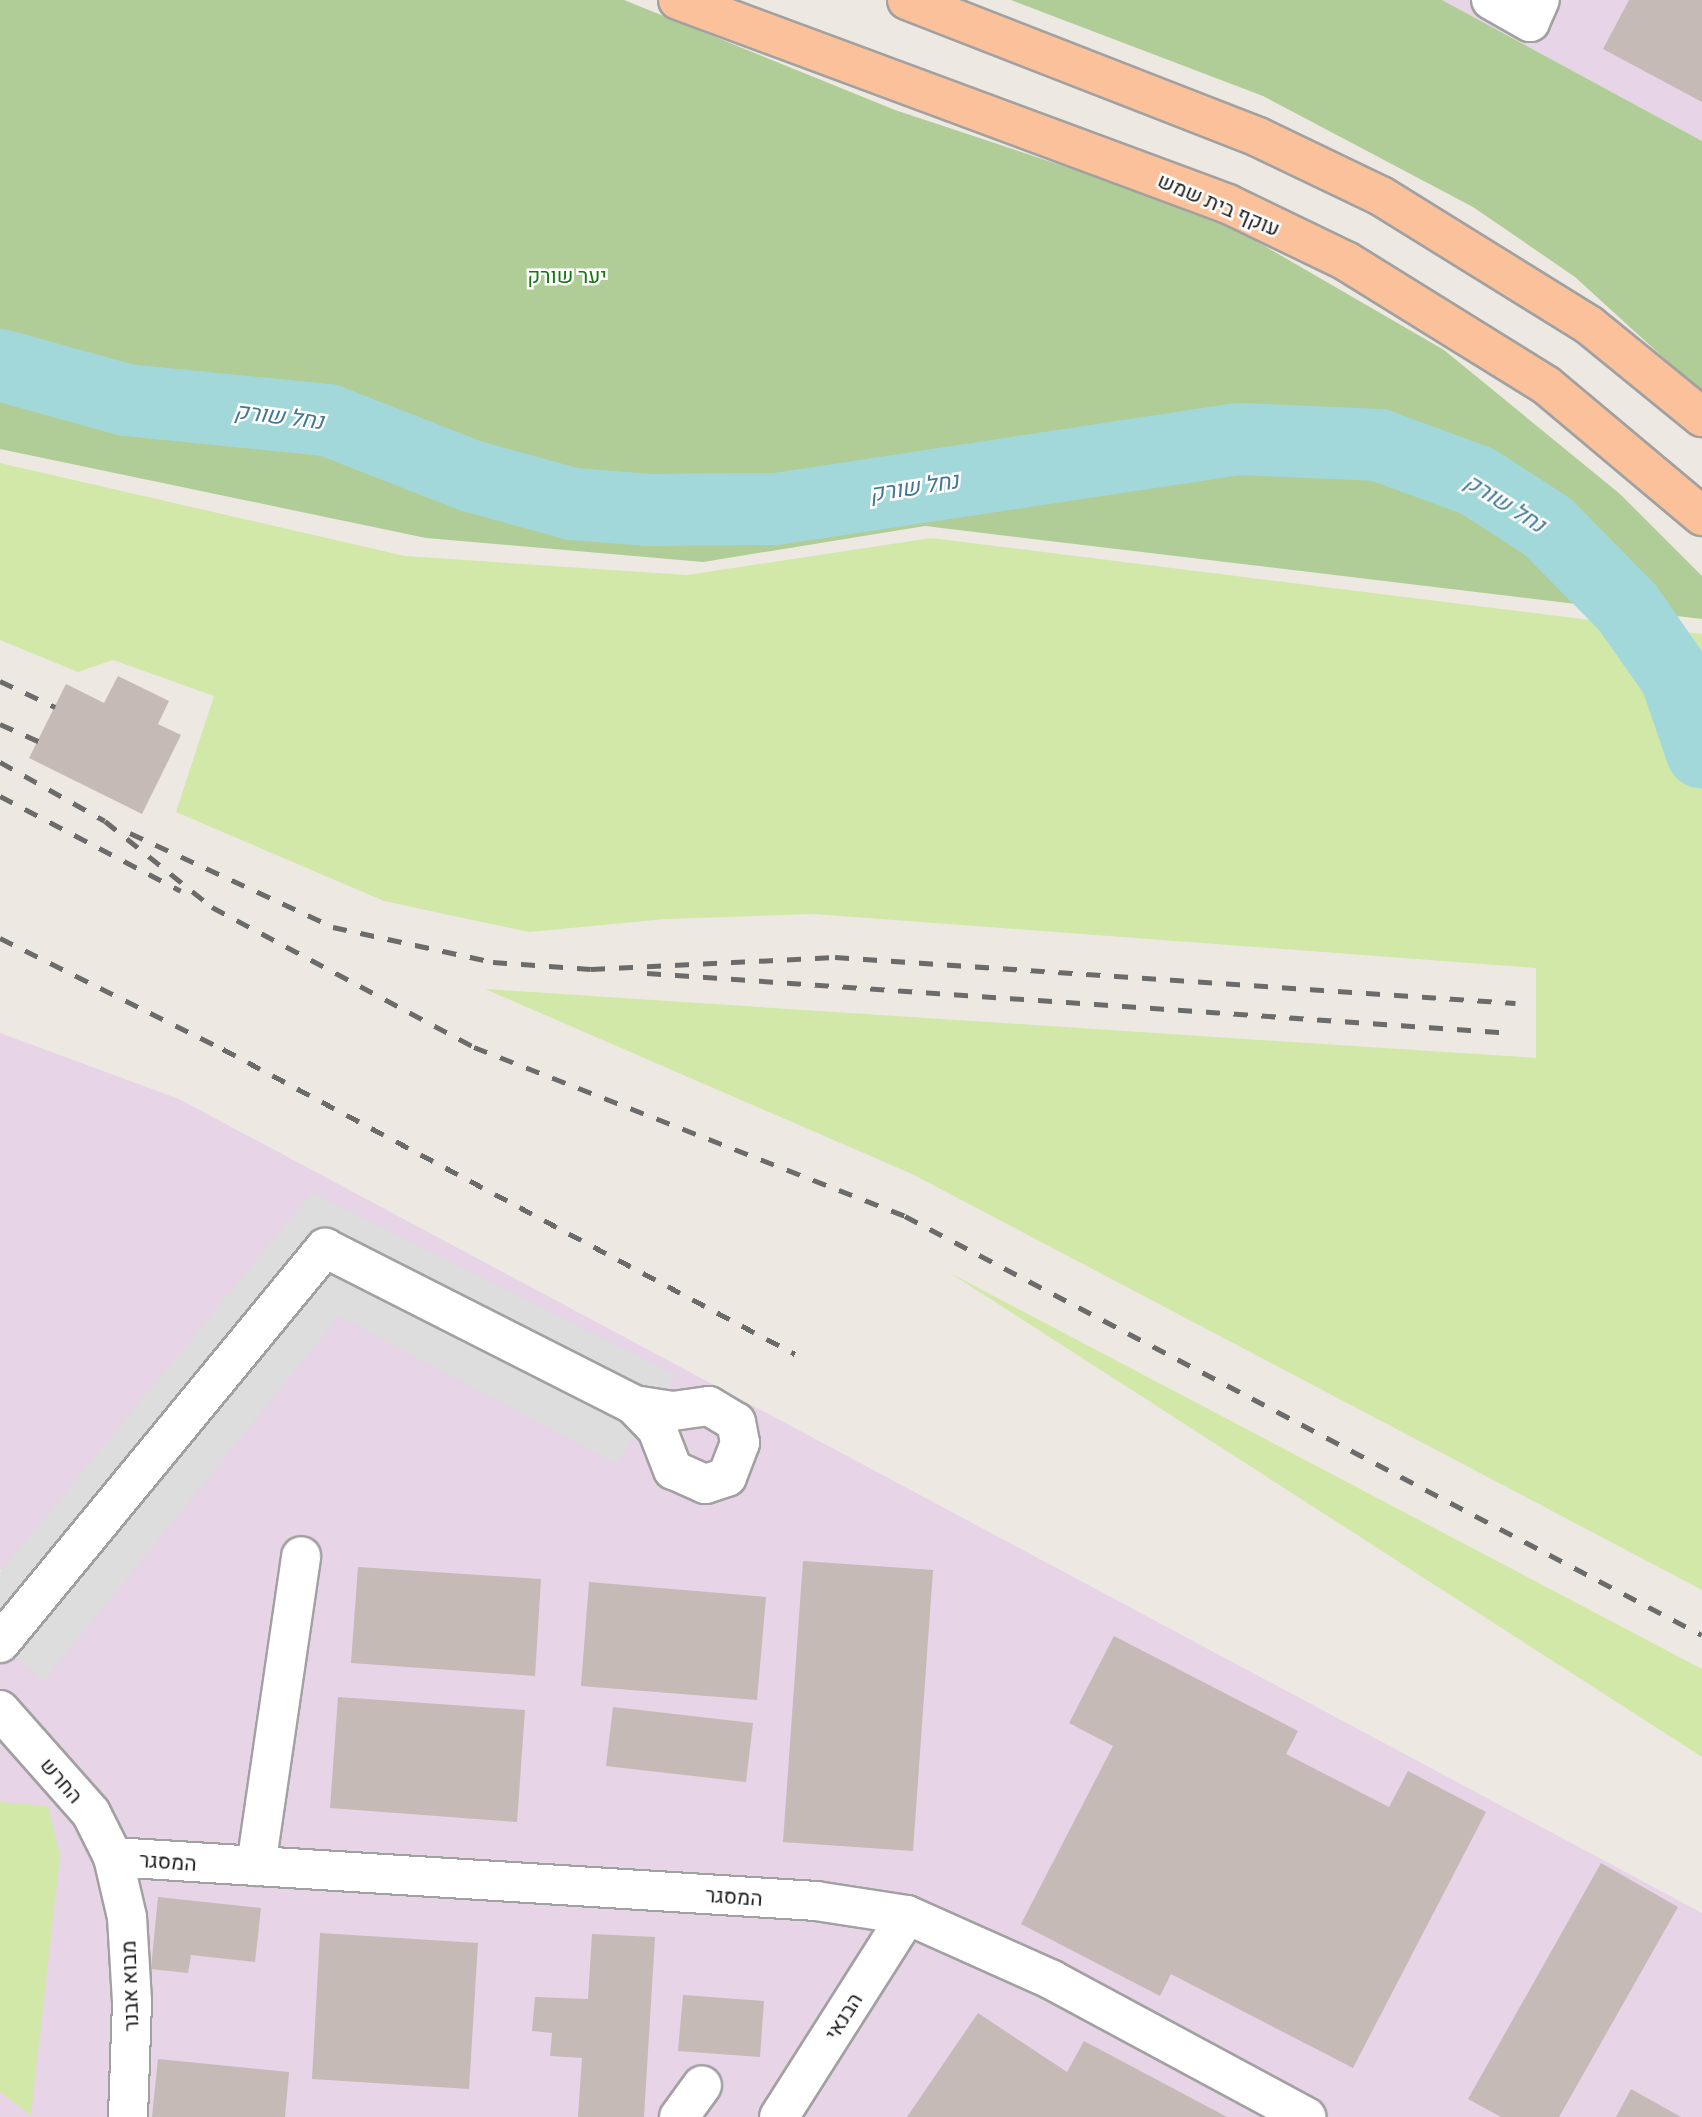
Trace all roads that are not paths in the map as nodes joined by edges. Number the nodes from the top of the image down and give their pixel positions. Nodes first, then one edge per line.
1 (678, 0) edge
2 (907, 0) edge
3 (1491, 0) edge
4 (1540, 0) edge
5 (1702, 417) edge
6 (1702, 516) edge
7 (634, 1405) dead end
8 (301, 1556) dead end
9 (0, 1643) edge
10 (0, 1710) edge
11 (113, 1857) junction
12 (256, 1866) junction
13 (907, 1915) junction
14 (702, 2085) dead end
15 (128, 2117) edge
16 (679, 2117) edge
17 (779, 2117) edge
18 (1306, 2117) edge

1 - 6 main road, עוקף בית שמש
2 - 5 main road
3 - 4 street
7 - 9 street
8 - 12 street
10 - 11 street, החרש
11 - 12 street, המסגר
11 - 15 street, מבוא אבנר
12 - 13 street, המסגר
13 - 17 street, הבנאי
13 - 18 street, המסגר
14 - 16 street

